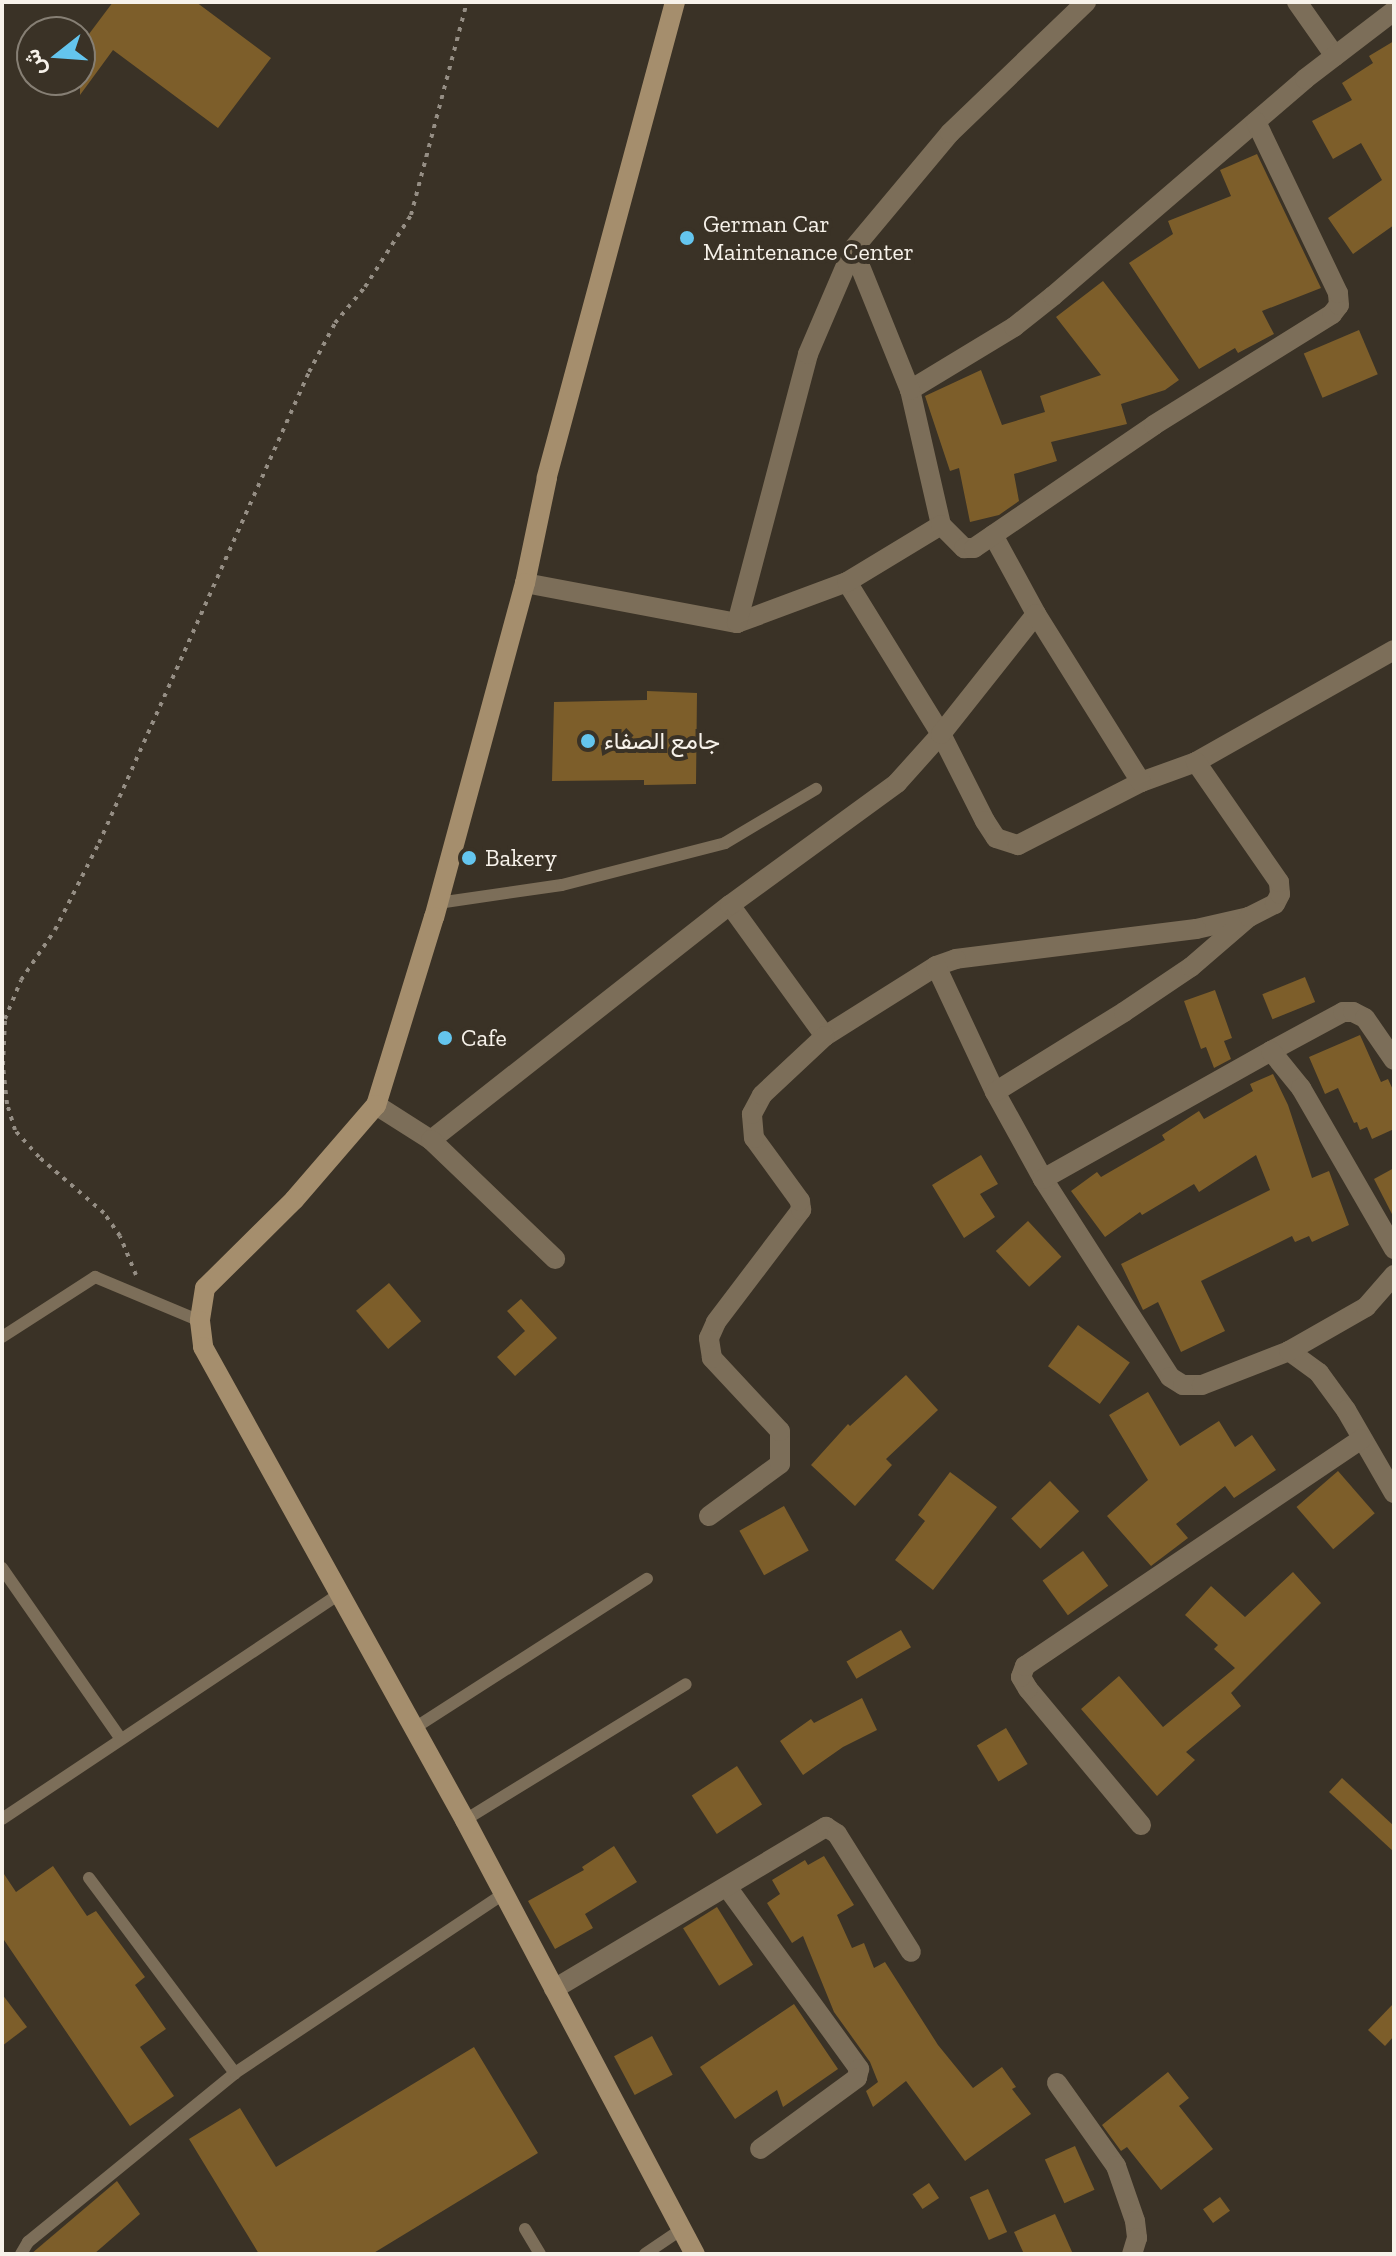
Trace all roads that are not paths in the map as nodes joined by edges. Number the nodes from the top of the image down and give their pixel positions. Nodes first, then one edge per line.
1 (675, 2) edge
2 (1086, 2) edge
3 (1297, 2) edge
4 (1394, 11) edge
5 (1335, 56) junction
6 (1256, 122) junction
7 (853, 249) junction
8 (910, 390) junction
9 (941, 525) junction
10 (993, 535) junction
11 (847, 582) junction
12 (525, 583) junction
13 (1036, 614) junction
14 (737, 623) junction
15 (1394, 650) edge
16 (941, 734) junction
17 (1196, 762) junction
18 (1141, 782) junction
19 (816, 789) dead end
20 (438, 903) junction
21 (730, 905) junction
22 (1249, 917) junction
23 (936, 966) junction
24 (825, 1036) junction
25 (1271, 1051) junction
26 (1394, 1060) edge
27 (995, 1092) junction
28 (376, 1105) junction
29 (431, 1140) junction
30 (1043, 1179) junction
31 (1394, 1249) edge
32 (555, 1259) dead end
33 (1394, 1275) edge
34 (200, 1321) junction
35 (2, 1337) edge
36 (1289, 1351) junction
37 (1362, 1439) junction
38 (1394, 1493) edge
39 (709, 1516) dead end
40 (2, 1568) edge
41 (647, 1579) dead end
42 (339, 1594) junction
43 (686, 1684) dead end
44 (413, 1729) junction
45 (121, 1739) junction
46 (2, 1819) edge
47 (465, 1820) junction
48 (1141, 1825) dead end
49 (89, 1878) dead end
50 (727, 1887) junction
51 (503, 1894) junction
52 (911, 1952) dead end
53 (554, 1989) junction
54 (235, 2073) junction
55 (1057, 2083) dead end
56 (760, 2149) dead end
57 (525, 2229) dead end
58 (682, 2229) junction
59 (21, 2254) edge
60 (540, 2254) edge
61 (645, 2254) edge
62 (695, 2254) edge
63 (1132, 2254) edge

1 - 12 street
2 - 7 street
3 - 5 street
4 - 5 street
5 - 6 street
6 - 8 street
6 - 10 street
7 - 8 street
7 - 14 street
8 - 9 street
9 - 10 street
9 - 11 street
10 - 13 street
11 - 14 street
11 - 16 street
12 - 14 street
12 - 20 street
13 - 16 street
13 - 18 street
15 - 17 street
16 - 18 street
16 - 21 street
17 - 18 street
17 - 22 street
19 - 20 lane
20 - 28 street
21 - 24 street
21 - 29 street
22 - 23 street
22 - 27 street
23 - 24 street
23 - 27 street
24 - 39 street
25 - 26 street
25 - 30 street
25 - 31 street
27 - 30 street
28 - 29 street
28 - 34 street
29 - 32 street
30 - 36 street
33 - 36 street
34 - 35 lane
34 - 42 street
36 - 37 street
37 - 38 street
37 - 48 street
40 - 45 lane
41 - 44 lane
42 - 44 street
42 - 45 lane
43 - 47 lane
44 - 47 street
45 - 46 lane
47 - 51 street
49 - 54 lane
50 - 52 street
50 - 53 street
50 - 56 street
51 - 53 street
51 - 54 lane
53 - 58 street
54 - 59 lane
55 - 63 street
57 - 60 lane
58 - 61 lane
58 - 62 street

